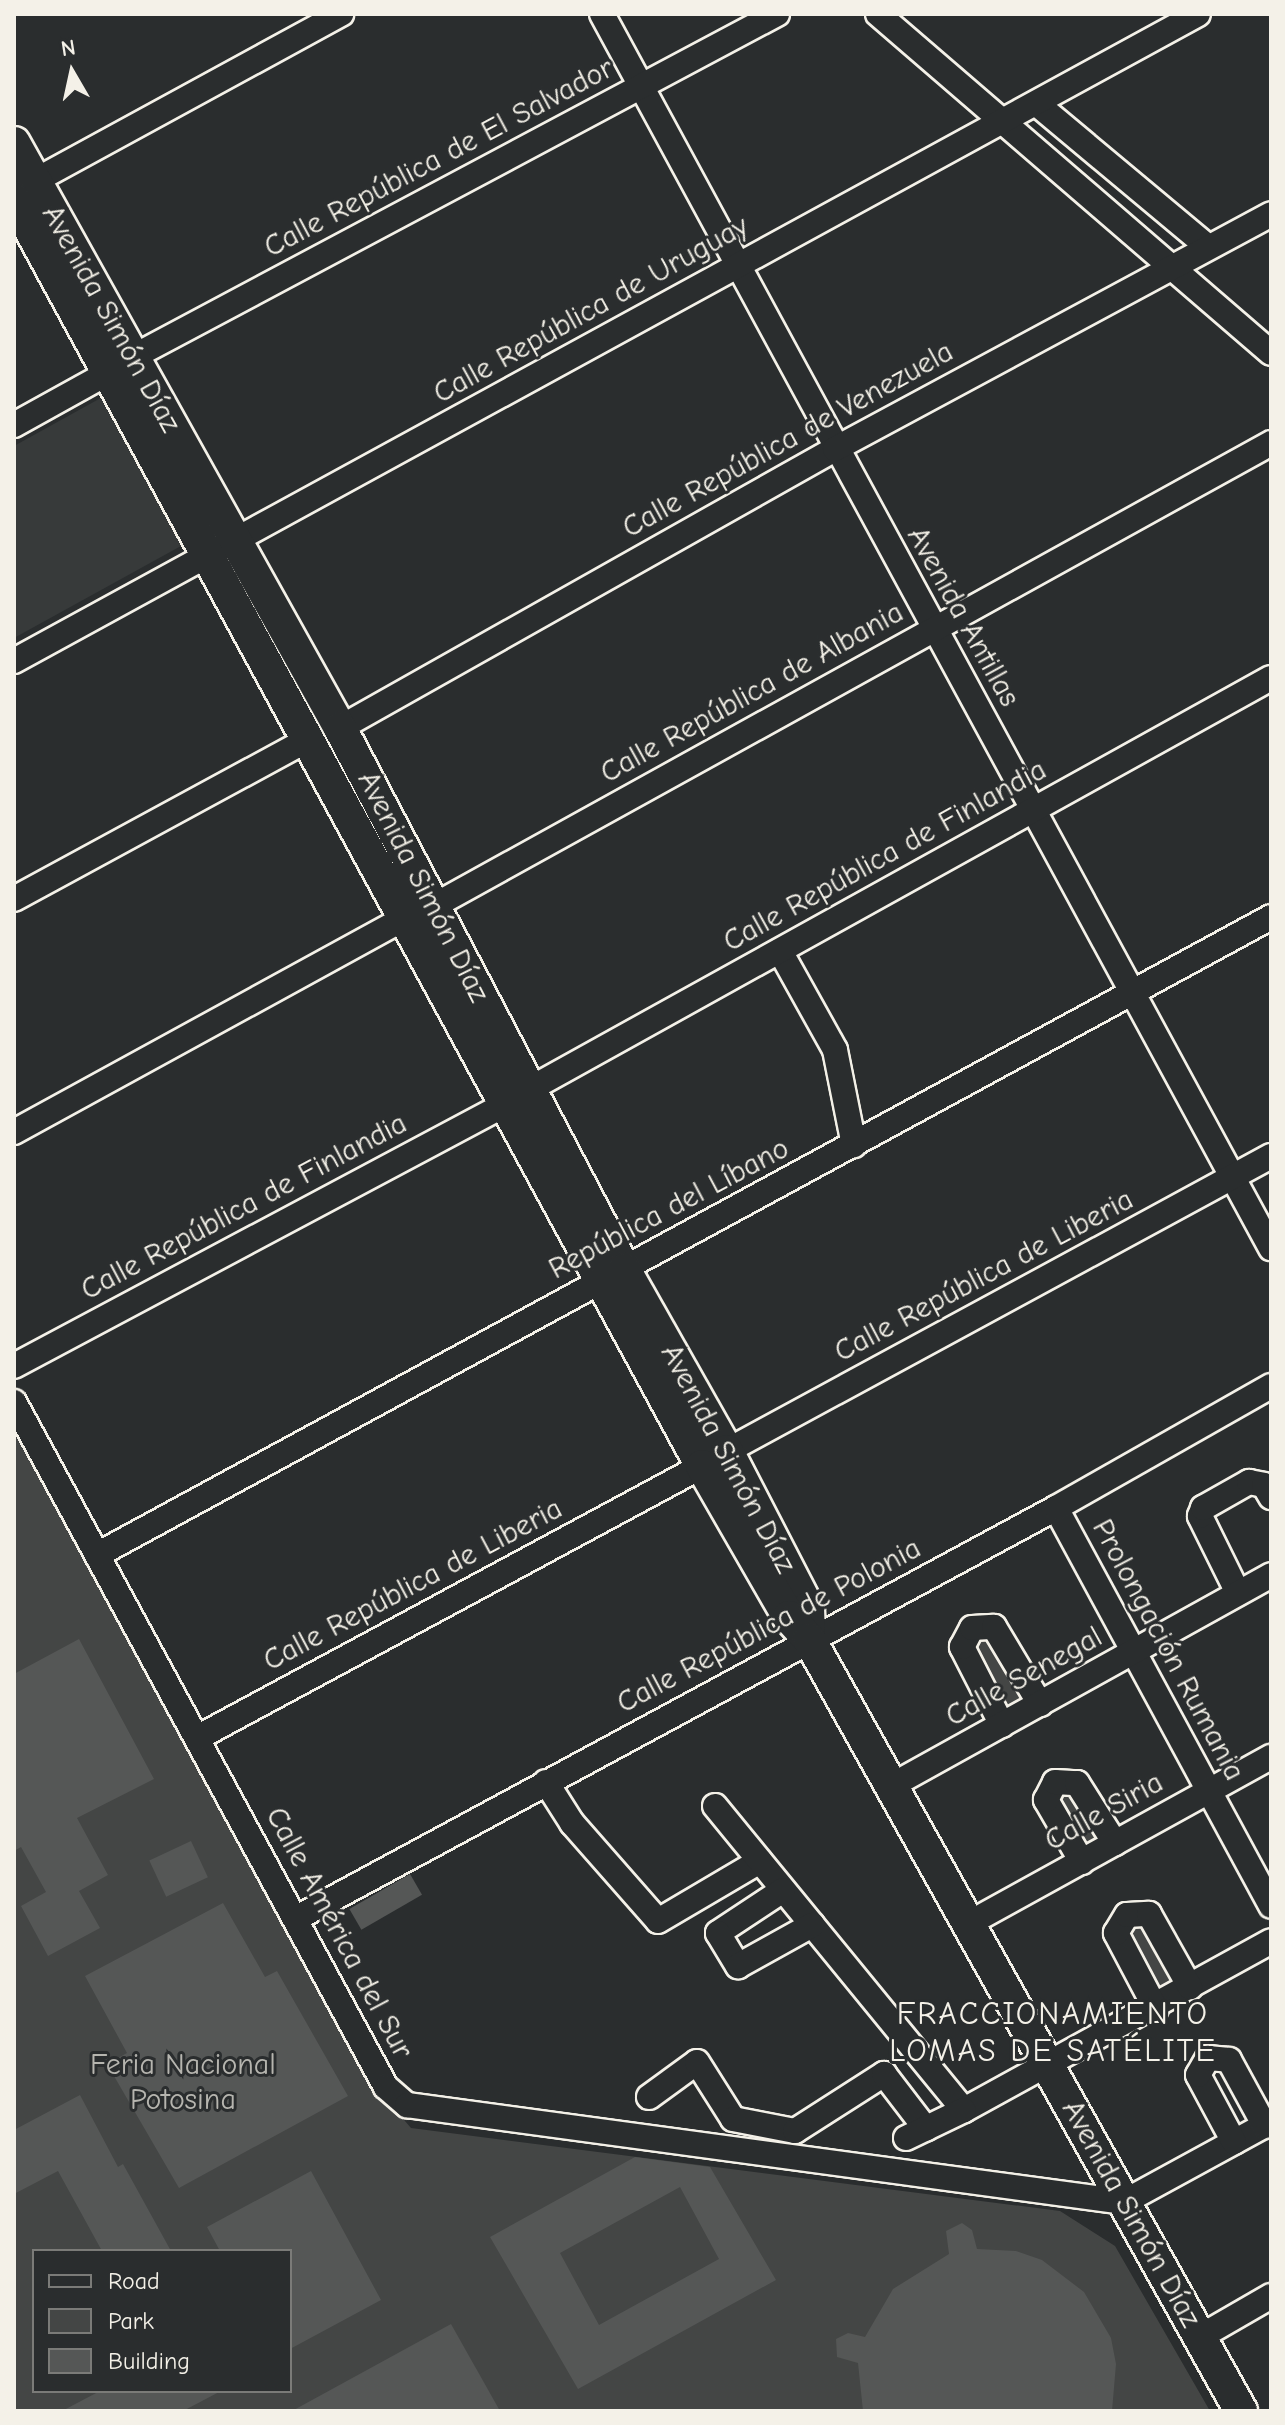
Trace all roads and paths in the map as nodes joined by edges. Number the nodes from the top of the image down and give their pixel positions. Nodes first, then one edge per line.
1 (341, 14) edge
2 (602, 14) edge
3 (777, 14) edge
4 (878, 14) edge
5 (1198, 14) edge
6 (641, 87) junction
7 (1037, 104) junction
8 (1002, 122) junction
9 (14, 143) edge
10 (21, 191) edge
11 (1271, 214) edge
12 (1208, 247) junction
13 (1171, 267) junction
14 (736, 268) junction
15 (1271, 353) edge
16 (119, 365) junction
17 (14, 425) edge
18 (1271, 443) edge
19 (835, 449) junction
20 (222, 547) junction
21 (934, 630) junction
22 (14, 661) edge
23 (1271, 678) edge
24 (325, 733) junction
25 (1033, 812) junction
26 (14, 899) edge
27 (418, 912) junction
28 (1271, 917) edge
29 (780, 951) junction
30 (1133, 994) junction
31 (517, 1097) junction
32 (14, 1132) edge
33 (854, 1145) junction
34 (1271, 1156) edge
35 (1232, 1177) junction
36 (1271, 1248) edge
37 (613, 1275) junction
38 (14, 1366) edge
39 (1271, 1386) edge
40 (14, 1402) edge
41 (714, 1459) junction
42 (1271, 1497) edge
43 (1056, 1508) junction
44 (97, 1555) junction
45 (1271, 1575) edge
46 (1238, 1593) junction
47 (809, 1639) junction
48 (1132, 1654) junction
49 (1040, 1704) junction
50 (1002, 1725) junction
51 (197, 1738) junction
52 (1271, 1757) edge
53 (546, 1782) junction
54 (891, 1786) junction
55 (1208, 1791) junction
56 (715, 1806) dead end
57 (1115, 1843) junction
58 (760, 1861) junction
59 (1082, 1862) junction
60 (783, 1890) junction
61 (1271, 1906) edge
62 (295, 1919) junction
63 (968, 1924) junction
64 (812, 1925) junction
65 (1271, 1941) edge
66 (1190, 1987) junction
67 (1156, 2009) junction
68 (1049, 2068) junction
69 (649, 2097) dead end
70 (964, 2110) junction
71 (1268, 2124) edge
72 (1234, 2142) junction
73 (1124, 2202) junction
74 (1271, 2296) edge
75 (1200, 2337) junction
76 (1241, 2411) edge

1 - 10 street
2 - 6 street, Avenida Antillas
3 - 6 street, Calle República de El Salvador
4 - 8 street
5 - 7 street, Calle República de Uruguay
6 - 14 street, Avenida Antillas
6 - 16 street, Calle República de El Salvador
7 - 8 street, Calle República de Uruguay
7 - 12 street
8 - 13 street
8 - 14 street, Calle República de Uruguay
9 - 10 main road, Avenida Simón Díaz
10 - 16 main road, Avenida Simón Díaz
11 - 12 street, Calle República de Venezuela
12 - 13 street, Calle República de Venezuela
13 - 15 street
13 - 19 street, Calle República de Venezuela
14 - 19 street, Avenida Antillas
14 - 20 street, Calle República de Uruguay
16 - 17 street, Calle República de El Salvador
16 - 20 main road, Avenida Simón Díaz
18 - 21 street, Calle República de Albania
19 - 21 street, Avenida Antillas
19 - 24 street, Calle República de Venezuela
20 - 22 street, Calle República de Uruguay
20 - 24 main road, Avenida Simón Díaz
21 - 25 street, Avenida Antillas
21 - 27 street, Calle República de Albania
23 - 25 street, Calle República de Finlandia
24 - 26 street, Calle República de Venezuela
24 - 27 main road, Avenida Simón Díaz
25 - 29 street, Calle República de Finlandia
25 - 30 street, Avenida Antillas
27 - 31 main road, Avenida Simón Díaz
27 - 32 street, Calle República de Albania
28 - 30 street, República del Líbano
29 - 31 street, Calle República de Finlandia
29 - 33 street
30 - 33 street, República del Líbano
30 - 35 street, Avenida Antillas
31 - 37 main road, Avenida Simón Díaz
31 - 38 street, Calle República de Finlandia
33 - 37 street, República del Líbano
34 - 35 street, Calle República de Liberia
35 - 36 street, Avenida Antillas
35 - 41 street, Calle República de Liberia
37 - 41 main road, Avenida Simón Díaz
37 - 44 street, República del Líbano
39 - 43 street, Calle República de Polonia
40 - 44 street, Calle América del Sur
41 - 47 main road, Avenida Simón Díaz
41 - 51 street, Calle República de Liberia
42 - 46 street
43 - 47 street, Calle República de Polonia
43 - 48 street, Prolongación Rumania
44 - 51 street, Calle América del Sur
45 - 46 street, Calle Senegal
46 - 48 street, Calle Senegal
47 - 53 street, Calle República de Polonia
47 - 54 main road, Avenida Simón Díaz
48 - 49 street, Calle Senegal
48 - 55 street, Prolongación Rumania
49 - 50 street, Calle Senegal
49 - 50 street
50 - 54 street, Calle Senegal
51 - 62 street, Calle América del Sur
52 - 55 street, Calle Siria
53 - 58 street
53 - 62 street, Calle República de Polonia
54 - 63 main road, Avenida Simón Díaz
55 - 57 street, Calle Siria
55 - 61 street, Prolongación Rumania
56 - 58 street
57 - 59 street, Calle Siria
57 - 59 street
58 - 60 street
59 - 63 street, Calle Siria
60 - 64 street
60 - 64 street
62 - 73 street, Calle América del Sur
63 - 68 main road, Avenida Simón Díaz
64 - 70 street
65 - 66 street
66 - 67 street
66 - 67 street
67 - 68 street
68 - 70 street
68 - 73 main road, Avenida Simón Díaz
69 - 70 street
71 - 72 street
71 - 72 street
72 - 73 street
73 - 75 main road, Avenida Simón Díaz
74 - 75 street
75 - 76 main road, Avenida Simón Díaz

